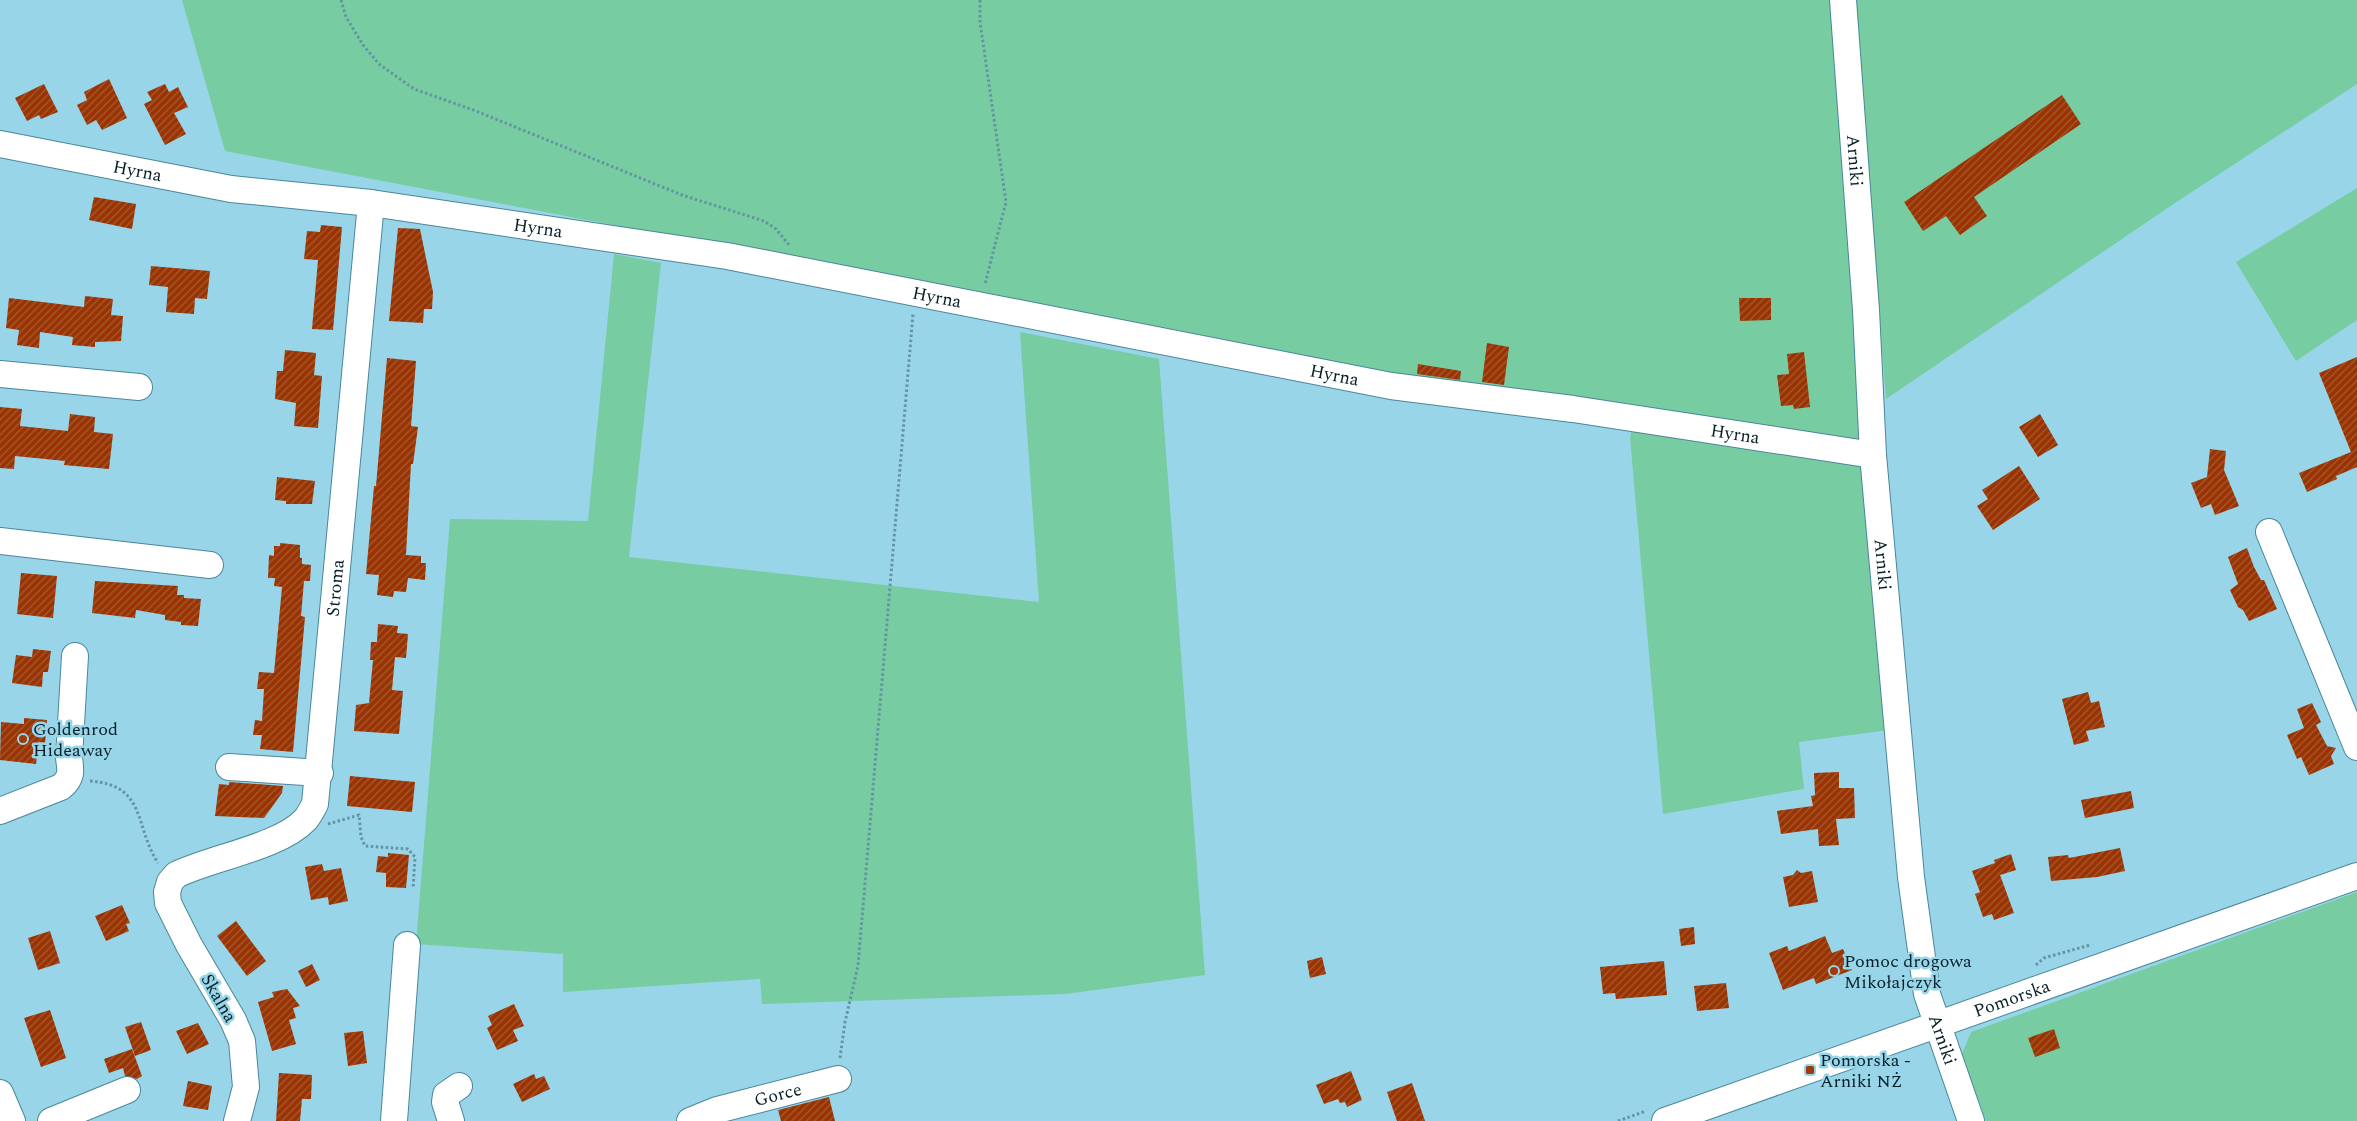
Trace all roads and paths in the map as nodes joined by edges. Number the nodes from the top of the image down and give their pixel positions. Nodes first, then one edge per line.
1 (341, 0) edge
2 (980, 0) edge
3 (1842, 0) edge
4 (0, 144) edge
5 (371, 203) junction
6 (792, 248) dead end
7 (915, 293) junction
8 (979, 307) junction
9 (0, 374) edge
10 (139, 387) dead end
11 (1873, 455) junction
12 (2269, 532) dead end
13 (0, 541) edge
14 (210, 565) dead end
15 (75, 656) dead end
16 (2357, 747) edge
17 (229, 767) dead end
18 (320, 773) junction
19 (69, 780) junction
20 (0, 811) edge
21 (330, 824) dead end
22 (2357, 876) edge
23 (170, 882) junction
24 (413, 889) dead end
25 (407, 945) dead end
26 (1938, 1025) junction
27 (838, 1079) joint
28 (459, 1086) dead end
29 (127, 1090) dead end
30 (0, 1093) edge
31 (12, 1121) edge
32 (51, 1121) edge
33 (237, 1121) edge
34 (394, 1121) edge
35 (452, 1121) edge
36 (690, 1121) edge
37 (1665, 1121) edge
38 (1971, 1121) edge

1 - 6 path
2 - 8 path
3 - 11 street, Arniki
4 - 5 street, Hyrna
5 - 7 street, Hyrna
5 - 18 street, Stroma
7 - 8 street, Hyrna
7 - 27 path
8 - 11 street, Hyrna
9 - 10 street
11 - 26 street, Arniki
12 - 16 street
13 - 14 street
15 - 19 street
17 - 18 street
18 - 23 street, Stroma
19 - 20 street
19 - 23 path
21 - 24 path
22 - 26 street, Pomorska
23 - 33 street, Skalna
25 - 34 street
26 - 37 street, Pomorska
26 - 38 street, Arniki
27 - 36 street, Gorce
28 - 35 street
29 - 32 street
30 - 31 street

